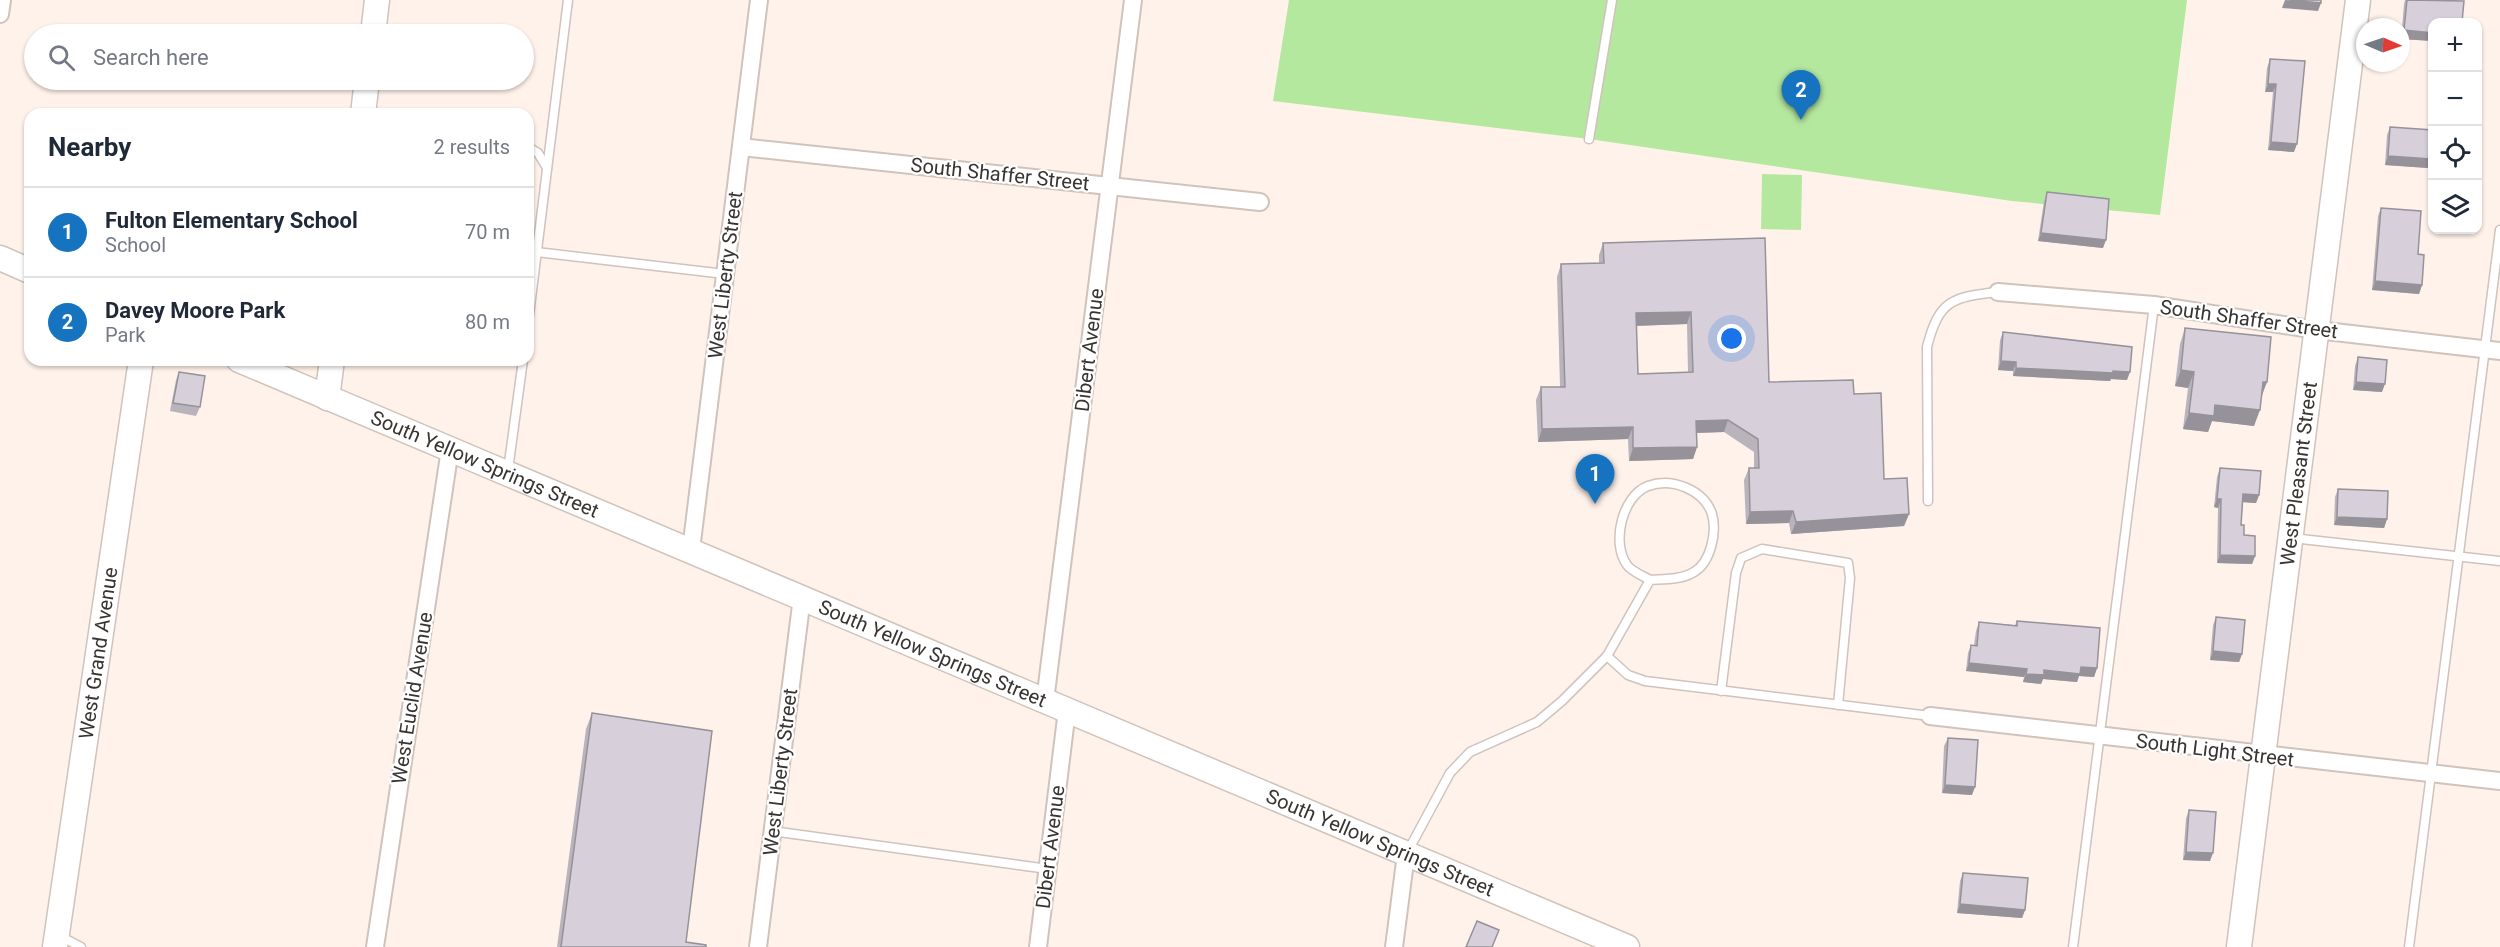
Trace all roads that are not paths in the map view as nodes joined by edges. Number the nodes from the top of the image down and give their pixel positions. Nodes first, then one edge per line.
1 (2, 0) edge
2 (377, 0) edge
3 (568, 0) edge
4 (759, 0) edge
5 (1133, 0) edge
6 (1612, 0) edge
7 (2358, 0) edge
8 (0, 14) edge
9 (374, 24) edge
10 (366, 90) edge
11 (364, 108) edge
12 (1589, 139) dead end
13 (741, 147) junction
14 (534, 151) edge
15 (548, 168) junction
16 (1110, 186) junction
17 (1260, 202) dead end
18 (2500, 230) edge
19 (534, 252) edge
20 (538, 252) junction
21 (0, 258) edge
22 (24, 268) edge
23 (725, 274) junction
24 (534, 280) edge
25 (1998, 292) joint
26 (2154, 305) junction
27 (2317, 330) junction
28 (2492, 350) edge
29 (140, 366) edge
30 (253, 366) edge
31 (331, 366) edge
32 (522, 366) edge
33 (327, 398) junction
34 (450, 449) junction
35 (507, 473) junction
36 (1928, 501) dead end
37 (2290, 538) junction
38 (691, 550) junction
39 (2458, 557) junction
40 (2500, 561) edge
41 (1650, 580) junction
42 (802, 597) junction
43 (1607, 656) junction
44 (1721, 691) junction
45 (1045, 701) junction
46 (1838, 705) junction
47 (1067, 710) junction
48 (1930, 716) joint
49 (2097, 736) junction
50 (2263, 756) junction
51 (2432, 774) junction
52 (2500, 781) edge
53 (772, 831) junction
54 (1406, 854) junction
55 (1048, 869) junction
56 (56, 941) edge
57 (1616, 945) edge
58 (81, 947) edge
59 (375, 947) edge
60 (758, 947) edge
61 (1038, 947) edge
62 (1394, 947) edge
63 (2073, 947) edge
64 (2239, 947) edge
65 (2409, 947) edge

1 - 8 street
2 - 9 street
3 - 15 lane
4 - 13 street, West Liberty Street
5 - 16 street, Dibert Avenue
6 - 12 lane
7 - 27 street, West Pleasant Street
10 - 11 street
13 - 16 street, South Shaffer Street
13 - 23 street, West Liberty Street
14 - 15 lane
15 - 20 lane
16 - 17 street, South Shaffer Street
16 - 45 street, Dibert Avenue
18 - 28 lane
19 - 20 lane
20 - 23 lane
20 - 24 lane
21 - 22 street
23 - 38 street, West Liberty Street
25 - 26 street, South Shaffer Street
25 - 36 lane
26 - 27 street, South Shaffer Street
26 - 49 lane
27 - 28 street, South Shaffer Street
27 - 37 street, West Pleasant Street
28 - 39 lane
29 - 56 street, West Grand Avenue
30 - 33 street, South Yellow Springs Street
31 - 33 street
32 - 35 lane
33 - 34 street, South Yellow Springs Street
34 - 35 street, South Yellow Springs Street
34 - 59 street, West Euclid Avenue
35 - 38 street, South Yellow Springs Street
37 - 39 lane
37 - 50 street, West Pleasant Street
38 - 42 street, South Yellow Springs Street
39 - 40 lane
39 - 51 lane
41 - 41 lane
41 - 43 lane
42 - 45 street, South Yellow Springs Street
42 - 53 street, West Liberty Street
43 - 44 lane
43 - 54 lane
44 - 46 lane
44 - 46 lane
45 - 47 street, South Yellow Springs Street
46 - 48 lane
47 - 54 street, South Yellow Springs Street
47 - 55 street, Dibert Avenue
48 - 49 street, South Light Street
49 - 50 street, South Light Street
49 - 63 lane
50 - 51 street, South Light Street
50 - 64 street, West Pleasant Street
51 - 52 street, South Light Street
51 - 65 lane
53 - 55 lane
53 - 60 street, West Liberty Street
54 - 57 street, South Yellow Springs Street
54 - 62 street
55 - 61 street, Dibert Avenue
56 - 58 lane

